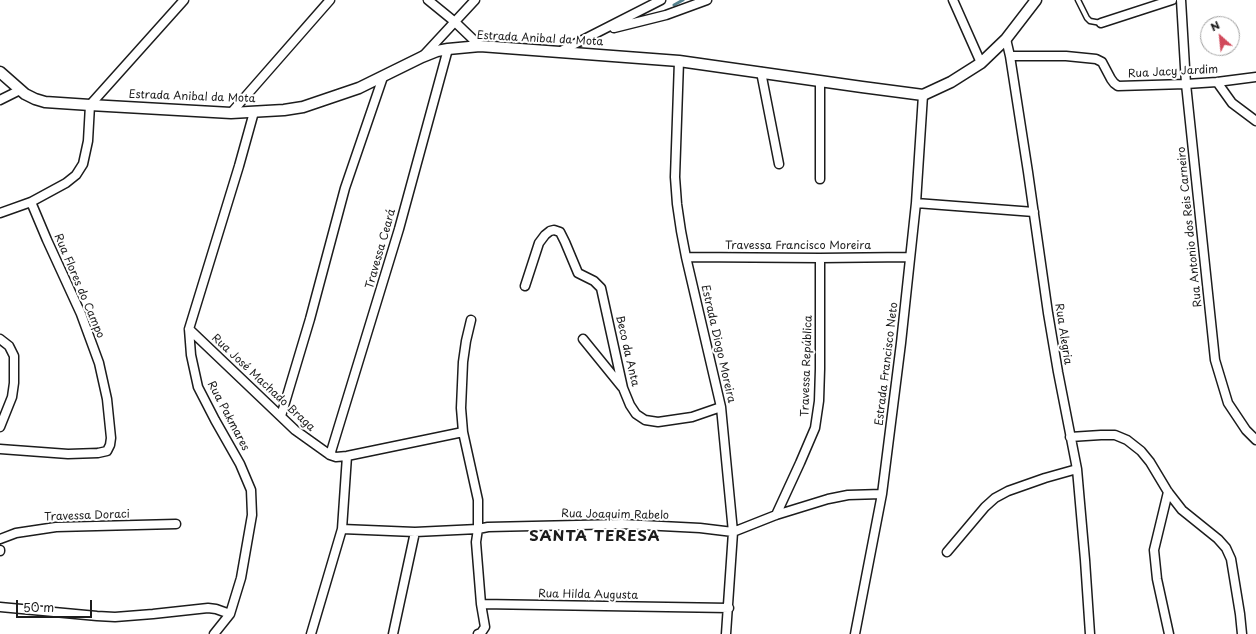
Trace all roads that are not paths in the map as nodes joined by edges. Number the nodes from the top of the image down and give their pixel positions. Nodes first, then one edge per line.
1 (184, 0) edge
2 (330, 0) edge
3 (428, 0) edge
4 (475, 0) edge
5 (661, 0) edge
6 (707, 0) edge
7 (953, 0) edge
8 (1036, 0) edge
9 (1078, 0) edge
10 (1172, 0) edge
11 (1181, 0) edge
12 (454, 22) junction
13 (1101, 23) joint
14 (598, 32) junction
15 (1006, 39) junction
16 (480, 46) junction
17 (448, 49) junction
18 (558, 52) junction
19 (1010, 56) junction
20 (422, 57) junction
21 (680, 61) junction
22 (981, 63) junction
23 (0, 72) edge
24 (761, 72) junction
25 (383, 77) junction
26 (1256, 77) edge
27 (820, 81) junction
28 (1217, 82) junction
29 (1186, 84) junction
30 (20, 90) junction
31 (923, 95) junction
32 (0, 100) edge
33 (90, 105) junction
34 (254, 112) junction
35 (231, 113) junction
36 (1256, 122) edge
37 (779, 164) dead end
38 (820, 179) dead end
39 (31, 202) junction
40 (916, 203) junction
41 (1034, 212) junction
42 (0, 213) edge
43 (686, 257) junction
44 (910, 257) junction
45 (820, 258) junction
46 (526, 286) dead end
47 (471, 320) dead end
48 (189, 329) junction
49 (0, 339) edge
50 (583, 339) dead end
51 (622, 388) junction
52 (722, 407) junction
53 (281, 416) junction
54 (0, 427) edge
55 (463, 432) junction
56 (1070, 437) junction
57 (1256, 440) edge
58 (0, 449) edge
59 (330, 454) junction
60 (347, 456) junction
61 (1077, 469) junction
62 (1168, 492) junction
63 (882, 494) junction
64 (776, 515) junction
65 (176, 524) dead end
66 (342, 529) junction
67 (478, 529) junction
68 (415, 532) junction
69 (733, 532) junction
70 (0, 539) edge
71 (947, 552) dead end
72 (481, 604) junction
73 (0, 607) edge
74 (729, 608) junction
75 (230, 614) junction
76 (214, 634) edge
77 (311, 634) edge
78 (393, 634) edge
79 (478, 634) edge
80 (726, 634) edge
81 (855, 634) edge
82 (1090, 634) edge
83 (1168, 634) edge
84 (1242, 634) edge

1 - 33 street
2 - 35 street
3 - 12 street
4 - 12 street
5 - 14 street
6 - 14 street
7 - 22 street
8 - 15 street
9 - 13 lane
10 - 13 street
11 - 29 street, Rua Antonio dos Reis Carneiro
12 - 16 street
12 - 20 street
14 - 18 street
15 - 19 street, Rua Alegria
15 - 22 street
16 - 17 street, Estrada Anibal da Mota
16 - 18 street, Estrada Anibal da Mota
17 - 20 street, Estrada Anibal da Mota
17 - 59 street, Travessa Ceará
18 - 21 street, Estrada Anibal da Mota
19 - 29 street, Rua Jacy Jardim
19 - 41 street, Rua Alegria
20 - 25 street, Estrada Anibal da Mota
21 - 24 street, Estrada Anibal da Mota
21 - 43 street, Estrada Diogo Moreira
22 - 31 street
23 - 30 street, Estrada Anibal da Mota
24 - 27 street, Estrada Anibal da Mota
24 - 37 street
25 - 34 street, Estrada Anibal da Mota
25 - 53 street
26 - 28 street, Rua Jacy Jardim
27 - 31 street, Estrada Anibal da Mota
27 - 38 street
28 - 29 street, Rua Jacy Jardim
28 - 36 street
29 - 57 street, Rua Antonio dos Reis Carneiro
30 - 32 street
30 - 33 street, Estrada Anibal da Mota
31 - 40 street, Estrada Francisco Neto
33 - 35 street, Estrada Anibal da Mota
33 - 39 street
34 - 35 street, Estrada Anibal da Mota
34 - 48 street, Rua Pakmares
39 - 42 street
39 - 58 street, Rua Flores do Campo
40 - 41 street
40 - 44 street, Estrada Francisco Neto
41 - 56 street, Rua Alegria
43 - 45 street, Travessa Francisco Moreira
43 - 52 street, Estrada Diogo Moreira
44 - 45 street, Travessa Francisco Moreira
44 - 63 street, Estrada Francisco Neto
45 - 64 street, Travessa República
46 - 51 street, Beco da Anta
47 - 55 street
48 - 53 street, Rua José Machado Braga
48 - 75 street, Rua Pakmares
49 - 54 street
50 - 51 street
51 - 52 street, Beco da Anta
52 - 69 street, Estrada Diogo Moreira
53 - 59 street, Rua José Machado Braga
55 - 60 street, Rua José Machado Braga
55 - 67 street
56 - 61 street, Rua Alegria
56 - 62 street
59 - 60 street, Rua José Machado Braga
60 - 66 street
61 - 71 street
61 - 82 street, Rua Alegria
62 - 83 street
62 - 84 street
63 - 64 street, Rua Joaquim Rabelo
63 - 81 street, Estrada Francisco Neto
64 - 69 street, Rua Joaquim Rabelo
65 - 70 street, Travessa Doraci
66 - 68 street, Rua Joaquim Rabelo
66 - 77 street
67 - 68 street, Rua Joaquim Rabelo
67 - 69 street, Rua Joaquim Rabelo
67 - 72 street
68 - 78 street
69 - 74 street, Estrada Diogo Moreira
72 - 74 street, Rua Hilda Augusta
72 - 79 street
73 - 75 street
74 - 80 street, Estrada Diogo Moreira
75 - 76 street, Rua Pakmares

